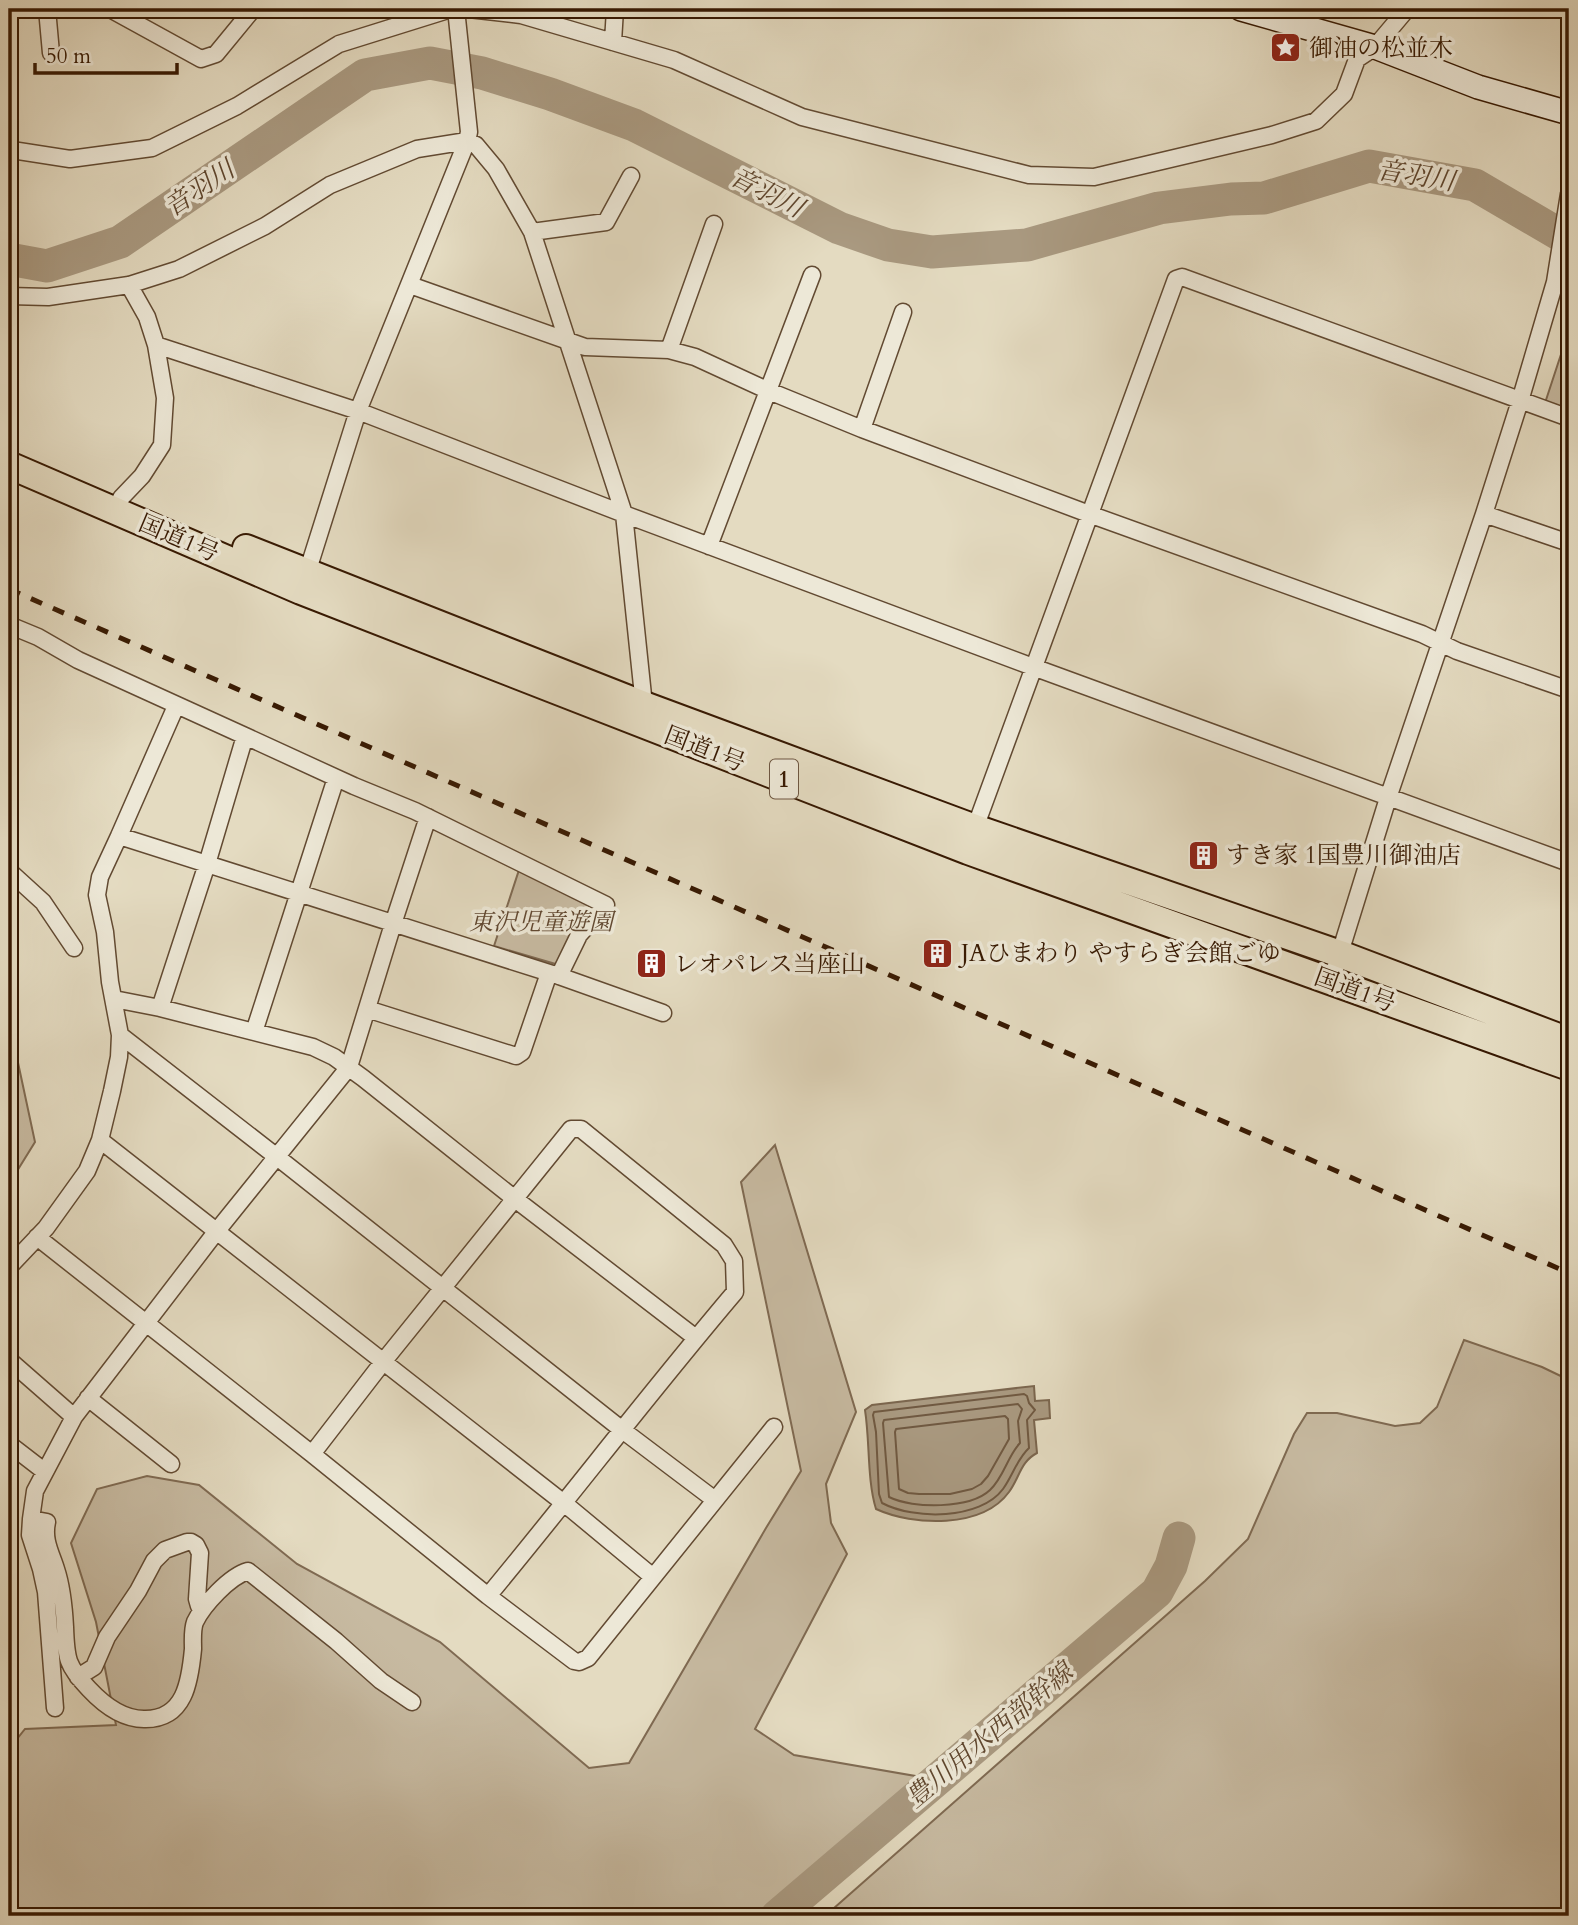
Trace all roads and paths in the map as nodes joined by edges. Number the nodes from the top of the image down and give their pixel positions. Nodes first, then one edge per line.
1 (47, 9) edge
2 (110, 9) edge
3 (253, 9) edge
4 (615, 9) edge
5 (1241, 9) edge
6 (1407, 9) edge
7 (458, 12) edge
8 (414, 14) edge
9 (613, 42) junction
10 (1375, 47) junction
11 (51, 53) dead end
12 (1569, 113) edge
13 (468, 137) junction
14 (9, 147) edge
15 (631, 176) dead end
16 (1569, 194) edge
17 (714, 224) dead end
18 (532, 232) junction
19 (812, 275) dead end
20 (129, 285) junction
21 (410, 285) junction
22 (9, 296) edge
23 (903, 312) dead end
24 (568, 340) junction
25 (156, 345) junction
26 (669, 350) junction
27 (769, 391) junction
28 (1520, 401) junction
29 (358, 411) junction
30 (1569, 418) edge
31 (862, 429) junction
32 (9, 449) edge
33 (9, 465) edge
34 (121, 498) junction
35 (624, 514) junction
36 (1089, 514) junction
37 (1484, 514) junction
38 (1569, 543) edge
39 (709, 546) junction
40 (307, 573) junction
41 (9, 625) edge
42 (1441, 643) junction
43 (1033, 667) junction
44 (1569, 690) edge
45 (644, 705) junction
46 (176, 706) junction
47 (245, 736) junction
48 (336, 778) junction
49 (1388, 798) junction
50 (428, 817) junction
51 (975, 828) junction
52 (119, 836) junction
53 (1569, 863) edge
54 (207, 864) junction
55 (9, 871) edge
56 (299, 893) junction
57 (393, 924) junction
58 (74, 948) dead end
59 (1340, 954) junction
60 (554, 974) junction
61 (1331, 982) junction
62 (114, 999) junction
63 (160, 1008) junction
64 (367, 1009) junction
65 (663, 1013) dead end
66 (254, 1032) junction
67 (120, 1035) junction
68 (1569, 1041) edge
69 (1569, 1067) edge
70 (349, 1068) junction
71 (100, 1140) junction
72 (277, 1157) junction
73 (515, 1199) junction
74 (216, 1233) junction
75 (37, 1237) junction
76 (9, 1267) edge
77 (443, 1288) junction
78 (146, 1322) junction
79 (696, 1338) junction
80 (9, 1360) edge
81 (383, 1362) junction
82 (88, 1398) junction
83 (74, 1417) junction
84 (774, 1427) dead end
85 (621, 1429) junction
86 (9, 1444) edge
87 (312, 1454) junction
88 (171, 1464) dead end
89 (44, 1471) junction
90 (715, 1500) junction
91 (565, 1504) junction
92 (31, 1519) junction
93 (653, 1577) junction
94 (488, 1596) junction
95 (203, 1609) junction
96 (78, 1677) junction
97 (412, 1702) dead end
98 (54, 1708) dead end

1 - 11 street
2 - 3 street
4 - 9 street
5 - 10 main road
6 - 10 street
7 - 8 street
7 - 9 street
7 - 13 street
8 - 14 street
9 - 10 street
10 - 12 main road
13 - 18 street
13 - 20 street
13 - 21 street
15 - 18 street
16 - 28 street
17 - 26 street
18 - 24 street
19 - 27 street
20 - 22 street
20 - 25 street
21 - 24 street
21 - 29 street
23 - 31 street
24 - 26 street
24 - 35 street
25 - 29 street
25 - 34 street
26 - 27 street
27 - 31 street
27 - 39 street
28 - 30 street
28 - 36 street
28 - 37 street
29 - 35 street
29 - 40 street
31 - 36 street
32 - 34 highway, 国道1号 / 1
33 - 61 highway, 国道1号 / 1
34 - 40 highway, 国道1号 / 1
35 - 39 street
35 - 45 street
36 - 42 street
36 - 43 street
37 - 38 street
37 - 42 street
39 - 43 street
40 - 45 highway, 国道1号 / 1
41 - 46 street
42 - 44 street
42 - 49 street
43 - 49 street
43 - 51 street
45 - 51 highway, 国道1号 / 1
46 - 47 street
46 - 52 street
47 - 48 street
47 - 54 street
48 - 50 street
48 - 56 street
49 - 53 street
49 - 59 street
50 - 57 street
50 - 60 street
51 - 59 highway, 国道1号 / 1
52 - 54 street
52 - 62 street
54 - 56 street
54 - 63 street
55 - 58 street
56 - 57 street
56 - 66 street
57 - 60 street
57 - 64 street
59 - 61 street
59 - 68 highway, 国道1号 / 1
60 - 64 street
60 - 65 street
61 - 69 highway, 国道1号 / 1
62 - 63 street
62 - 67 street
63 - 66 street
64 - 70 street
66 - 70 street
67 - 71 street
67 - 72 street
70 - 72 street
70 - 73 street
71 - 74 street
71 - 75 street
72 - 74 street
72 - 77 street
73 - 77 street
73 - 79 street
73 - 79 street
74 - 78 street
74 - 81 street
75 - 76 street
75 - 78 street
77 - 81 street
77 - 85 street
78 - 82 street
78 - 87 street
79 - 85 street
80 - 83 street
81 - 87 street
81 - 91 street
82 - 83 street
82 - 88 street
83 - 89 street
84 - 90 street
85 - 90 street
85 - 91 street
86 - 89 street
87 - 94 street
89 - 92 street
90 - 93 street
91 - 93 street
91 - 94 street
92 - 96 street
92 - 98 street
93 - 94 street
95 - 96 street
95 - 96 street
95 - 97 street

